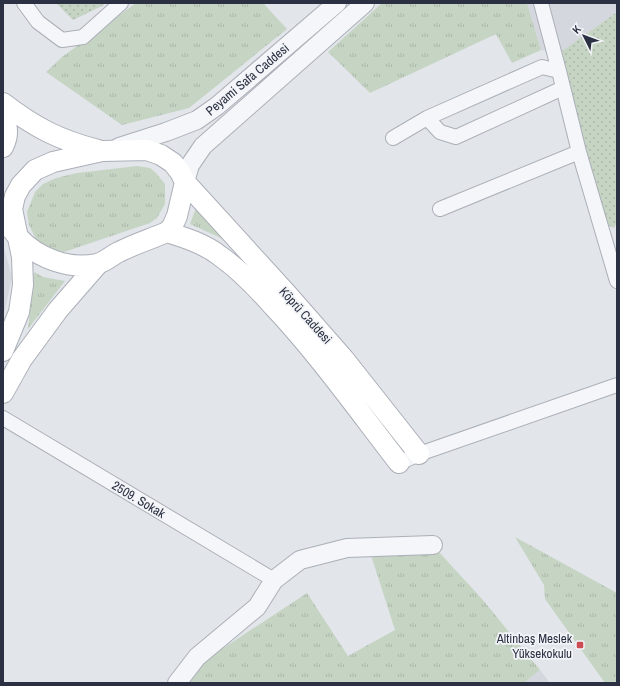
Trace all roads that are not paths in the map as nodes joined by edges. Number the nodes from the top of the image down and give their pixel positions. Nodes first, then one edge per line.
1 (24, 3) edge
2 (121, 3) edge
3 (337, 3) edge
4 (365, 3) edge
5 (541, 3) edge
6 (559, 71) junction
7 (563, 88) junction
8 (3, 103) edge
9 (3, 118) edge
10 (427, 118) junction
11 (393, 138) dead end
12 (3, 147) edge
13 (102, 152) junction
14 (580, 152) junction
15 (185, 182) junction
16 (440, 209) dead end
17 (3, 218) edge
18 (168, 232) junction
19 (18, 238) junction
20 (98, 264) junction
21 (617, 281) edge
22 (3, 351) edge
23 (617, 385) edge
24 (3, 393) edge
25 (3, 418) edge
26 (419, 454) junction
27 (399, 463) joint
28 (433, 545) dead end
29 (274, 580) junction
30 (177, 683) edge

1 - 2 street
3 - 13 street, Peyami Safa Caddesi
4 - 15 street, Peyami Safa Caddesi
5 - 6 street
6 - 7 street
6 - 10 street
7 - 10 street
7 - 14 street
8 - 13 main road
9 - 12 main road
10 - 11 street
13 - 15 main road, Köprü Caddesi
13 - 19 main road
14 - 16 street
14 - 21 street
15 - 18 main road
15 - 26 main road, Köprü Caddesi
17 - 19 main road
18 - 20 main road
18 - 27 main road, Köprü Caddesi
19 - 20 main road
19 - 22 main road
20 - 24 main road
23 - 26 street
25 - 29 street, 2509. Sokak
26 - 27 street
28 - 29 street
29 - 30 street

